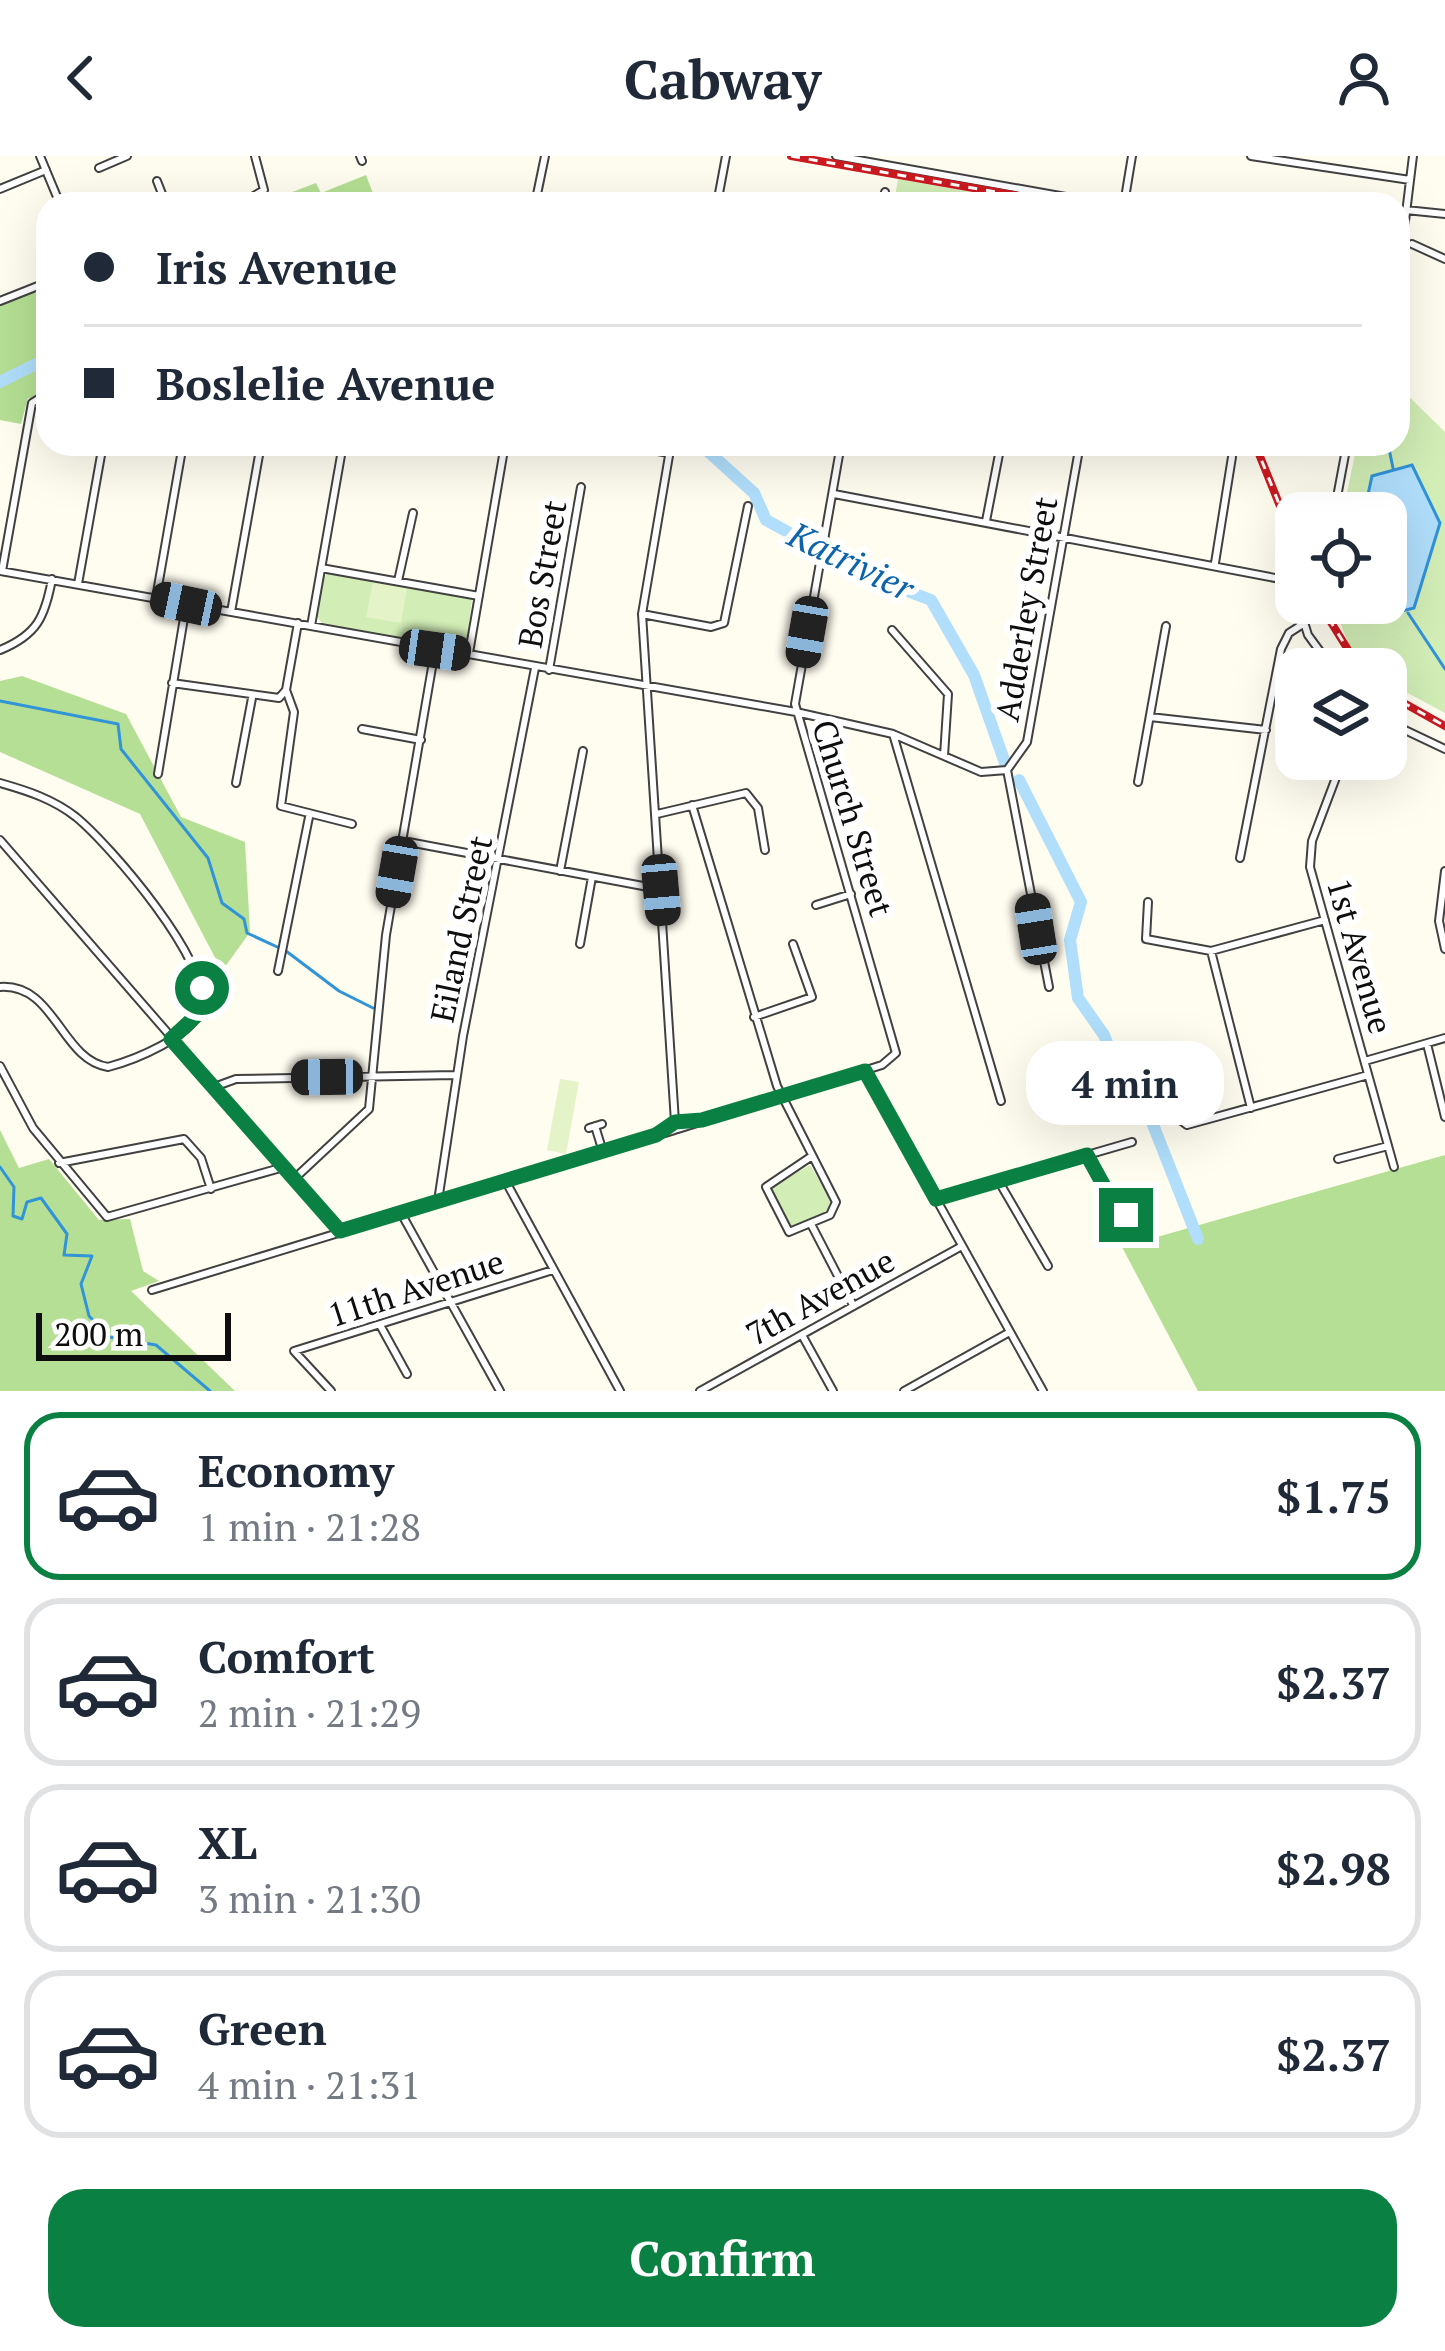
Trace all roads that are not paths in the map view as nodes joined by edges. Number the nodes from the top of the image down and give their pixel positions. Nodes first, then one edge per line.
1 (40, 156) edge
2 (127, 156) edge
3 (255, 156) edge
4 (544, 156) edge
5 (726, 156) edge
6 (836, 156) edge
7 (1132, 156) edge
8 (1251, 156) edge
9 (1413, 156) edge
10 (892, 161) edge
11 (99, 168) dead end
12 (46, 170) junction
13 (1410, 180) junction
14 (157, 181) dead end
15 (0, 189) edge
16 (55, 192) edge
17 (161, 192) edge
18 (261, 192) edge
19 (537, 192) edge
20 (719, 192) edge
21 (1046, 192) edge
22 (1125, 192) edge
23 (1408, 192) edge
24 (1410, 210) edge
25 (1445, 214) edge
26 (1412, 244) dead end
27 (1445, 259) edge
28 (36, 287) edge
29 (0, 301) edge
30 (36, 400) edge
31 (101, 456) edge
32 (181, 456) edge
33 (259, 456) edge
34 (341, 456) edge
35 (503, 456) edge
36 (669, 456) edge
37 (839, 456) edge
38 (999, 456) edge
39 (1077, 456) edge
40 (1345, 456) edge
41 (1232, 457) dead end
42 (581, 487) dead end
43 (1338, 492) edge
44 (832, 494) junction
45 (748, 506) dead end
46 (413, 513) dead end
47 (986, 521) junction
48 (1063, 536) junction
49 (1215, 563) junction
50 (321, 568) junction
51 (1, 571) edge
52 (1275, 577) edge
53 (52, 579) junction
54 (398, 581) junction
55 (78, 584) junction
56 (479, 596) junction
57 (156, 598) junction
58 (186, 604) junction
59 (231, 613) junction
60 (642, 614) junction
61 (298, 623) junction
62 (1303, 624) joint
63 (311, 626) junction
64 (1166, 626) dead end
65 (892, 630) dead end
66 (1319, 648) edge
67 (0, 650) edge
68 (435, 650) junction
69 (469, 655) junction
70 (535, 667) junction
71 (549, 670) junction
72 (172, 683) junction
73 (646, 687) junction
74 (286, 690) junction
75 (252, 698) junction
76 (796, 712) junction
77 (1149, 717) junction
78 (362, 729) dead end
79 (1266, 730) junction
80 (1407, 731) edge
81 (893, 734) junction
82 (421, 740) junction
83 (1445, 749) edge
84 (583, 751) dead end
85 (944, 756) junction
86 (1007, 770) junction
87 (158, 773) dead end
88 (1335, 780) edge
89 (1138, 782) dead end
90 (236, 783) dead end
91 (0, 785) edge
92 (692, 806) junction
93 (656, 814) junction
94 (309, 817) junction
95 (352, 824) dead end
96 (0, 840) edge
97 (403, 841) junction
98 (765, 850) dead end
99 (1240, 858) dead end
100 (500, 861) junction
101 (560, 871) junction
102 (1445, 871) edge
103 (592, 877) junction
104 (661, 890) junction
105 (850, 894) junction
106 (1148, 902) dead end
107 (816, 905) dead end
108 (1325, 920) junction
109 (580, 944) dead end
110 (793, 944) dead end
111 (1210, 950) junction
112 (1445, 950) edge
113 (278, 971) dead end
114 (0, 987) edge
115 (1049, 987) dead end
116 (754, 1017) junction
117 (1445, 1038) edge
118 (171, 1039) junction
119 (1426, 1044) junction
120 (1160, 1061) dead end
121 (1365, 1061) junction
122 (0, 1066) edge
123 (865, 1071) junction
124 (456, 1075) junction
125 (1368, 1075) junction
126 (372, 1076) junction
127 (214, 1087) junction
128 (782, 1096) junction
129 (1000, 1101) dead end
130 (1251, 1108) junction
131 (1445, 1117) edge
132 (595, 1126) dead end
133 (675, 1126) junction
134 (1132, 1142) dead end
135 (1388, 1145) junction
136 (602, 1151) junction
137 (1087, 1155) junction
138 (812, 1156) junction
139 (1338, 1159) dead end
140 (59, 1162) junction
141 (284, 1167) junction
142 (1394, 1167) dead end
143 (294, 1179) junction
144 (505, 1180) junction
145 (998, 1180) junction
146 (212, 1189) junction
147 (936, 1199) junction
148 (438, 1202) junction
149 (1148, 1204) dead end
150 (401, 1213) junction
151 (812, 1226) junction
152 (340, 1231) junction
153 (962, 1246) junction
154 (1048, 1266) dead end
155 (553, 1270) junction
156 (152, 1289) dead end
157 (450, 1301) junction
158 (853, 1305) junction
159 (380, 1325) junction
160 (1008, 1333) junction
161 (802, 1335) junction
162 (407, 1374) dead end
163 (332, 1391) edge
164 (500, 1391) edge
165 (620, 1391) edge
166 (700, 1391) edge
167 (833, 1391) edge
168 (904, 1391) edge
169 (1042, 1391) edge

1 - 12 street
2 - 11 street
3 - 18 street
4 - 19 street
5 - 20 street
6 - 10 street
7 - 22 street
8 - 13 street
9 - 13 street
10 - 21 street
12 - 15 street
12 - 16 street
13 - 23 street
14 - 17 street
24 - 25 street
26 - 27 street
28 - 29 street
30 - 51 street
31 - 55 street
32 - 57 street
33 - 59 street
34 - 50 street
35 - 56 street
36 - 60 street
37 - 44 street, Church Street
38 - 47 street
39 - 48 street, Adderley Street
40 - 43 street
41 - 49 street
42 - 71 street, Bos Street
44 - 47 street
44 - 76 street, Church Street
45 - 60 street
46 - 54 street
47 - 48 street
48 - 49 street
48 - 86 street, Adderley Street
49 - 52 street
50 - 54 street
50 - 63 street
51 - 53 street
53 - 55 street
53 - 67 street
54 - 56 street
55 - 57 street
56 - 69 street
57 - 58 street
58 - 59 street
58 - 72 street
59 - 61 street
60 - 73 street
61 - 63 street
61 - 74 street
62 - 66 street
62 - 79 street
63 - 68 street
64 - 77 street
65 - 85 street
68 - 69 street
68 - 82 street
69 - 70 street
70 - 71 street
70 - 100 street, Eiland Street
71 - 73 street
72 - 75 street
72 - 87 street
73 - 76 street
73 - 93 street
74 - 75 street
74 - 94 street
75 - 90 street
76 - 81 street
76 - 105 street, Church Street
77 - 79 street
77 - 89 street
78 - 82 street
79 - 99 street
80 - 83 street
81 - 85 street
81 - 129 street
82 - 97 street
84 - 101 street
85 - 86 street
86 - 115 street, Adderley Street
88 - 108 street, 1st Avenue
91 - 118 street
92 - 93 street
92 - 98 street
92 - 116 street
93 - 104 street
94 - 95 street
94 - 113 street
96 - 118 street
97 - 100 street
97 - 126 street
100 - 101 street
100 - 124 street, Eiland Street
101 - 103 street
102 - 112 street
103 - 104 street
103 - 109 street
104 - 133 street
105 - 107 street
105 - 123 street, Church Street
106 - 111 street
108 - 111 street
108 - 121 street, 1st Avenue
110 - 116 street
111 - 130 street
114 - 118 street
116 - 128 street
117 - 119 street
118 - 127 street
119 - 121 street
119 - 131 street
120 - 130 street
121 - 125 street, 1st Avenue
122 - 140 street
123 - 128 street
123 - 147 street
124 - 126 street
124 - 148 street, Eiland Street
125 - 130 street
125 - 135 street, 1st Avenue
126 - 127 street
126 - 143 street
127 - 141 street
128 - 133 street
128 - 138 street
132 - 136 street
133 - 136 street
134 - 137 street
135 - 139 street
135 - 142 street, 1st Avenue
136 - 144 street
137 - 145 street
137 - 149 street
138 - 151 street
138 - 151 street
140 - 146 street
140 - 146 street
141 - 143 street
141 - 146 street
143 - 152 street
144 - 148 street
144 - 155 street
145 - 147 street
145 - 154 street
147 - 153 street
148 - 150 street
150 - 152 street
150 - 157 street
151 - 158 street
152 - 156 street
153 - 158 street, 7th Avenue
153 - 160 street
155 - 157 street, 11th Avenue
155 - 165 street
157 - 159 street, 11th Avenue
157 - 164 street
158 - 161 street, 7th Avenue
159 - 162 street
159 - 163 street, 11th Avenue
160 - 168 street
160 - 169 street
161 - 166 street, 7th Avenue
161 - 167 street

